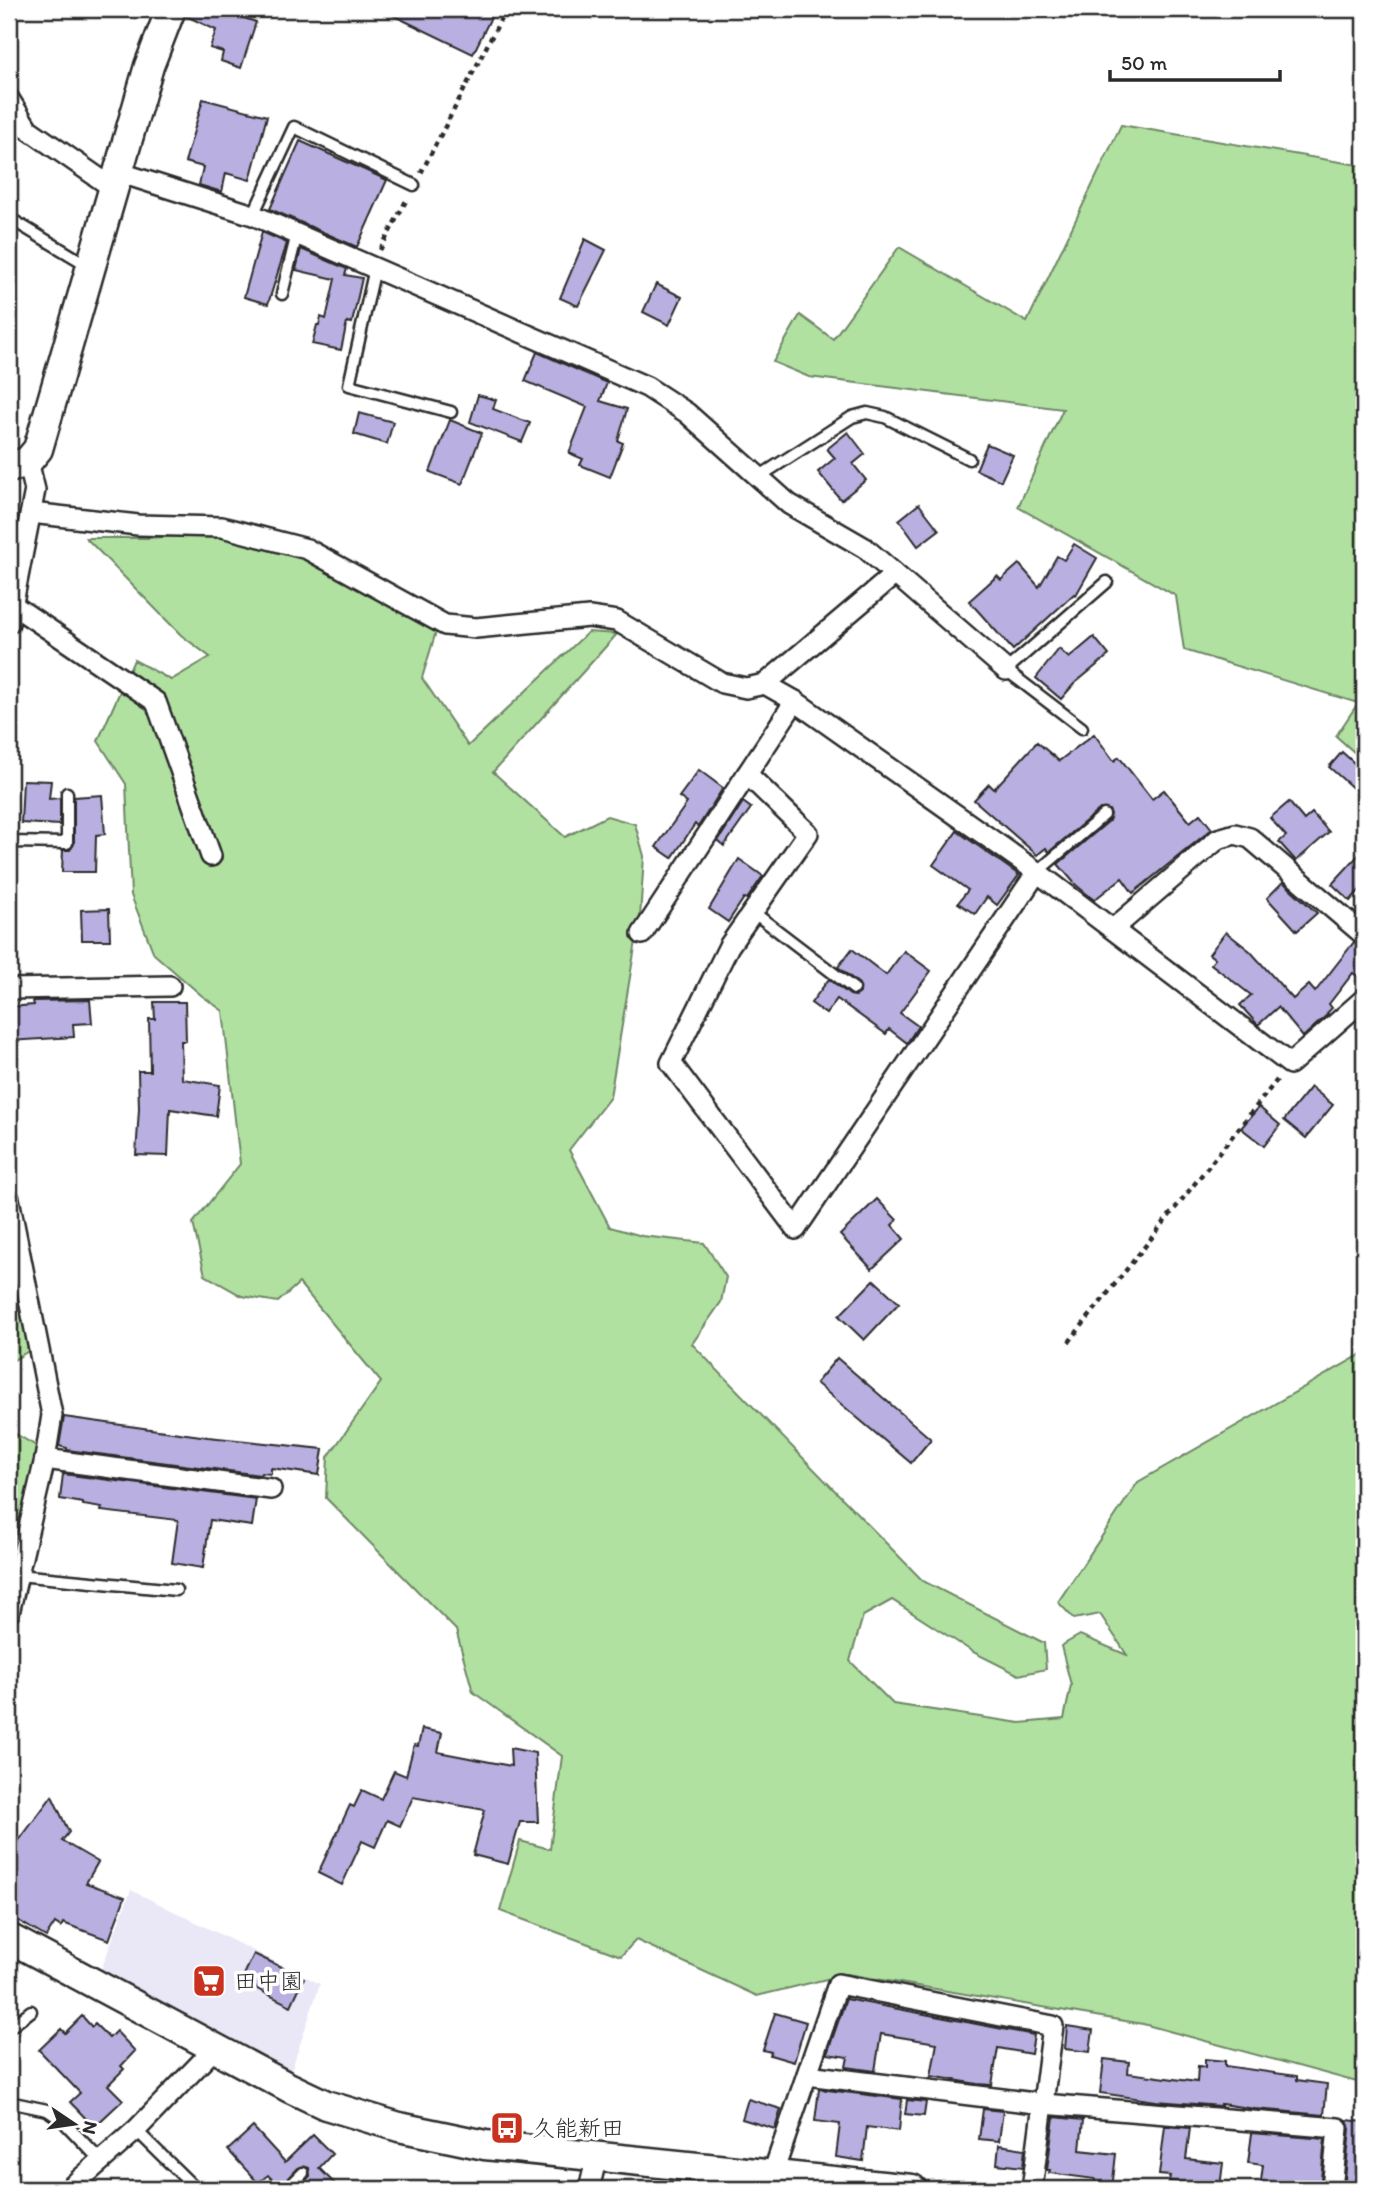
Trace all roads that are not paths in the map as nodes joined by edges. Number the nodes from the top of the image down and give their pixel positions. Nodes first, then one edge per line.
1 (171, 9) edge
2 (9, 99) edge
3 (115, 180) junction
4 (414, 185) road end
5 (253, 215) junction
6 (9, 218) edge
7 (297, 234) junction
8 (90, 266) junction
9 (372, 266) junction
10 (282, 294) dead end
11 (451, 412) dead end
12 (969, 459) dead end
13 (18, 465) edge
14 (760, 476) junction
15 (31, 513) junction
16 (894, 575) junction
17 (1107, 582) dead end
18 (11, 614) edge
19 (1006, 670) junction
20 (765, 684) junction
21 (795, 701) junction
22 (1082, 728) dead end
23 (747, 774) junction
24 (67, 793) dead end
25 (1104, 815) dead end
26 (9, 842) edge
27 (211, 856) dead end
28 (1037, 872) junction
29 (753, 912) junction
30 (1113, 929) junction
31 (642, 934) dead end
32 (1364, 935) edge
33 (170, 986) dead end
34 (9, 989) edge
35 (854, 989) dead end
36 (1364, 999) edge
37 (9, 1199) edge
38 (45, 1459) junction
39 (271, 1489) dead end
40 (18, 1575) junction
41 (176, 1590) dead end
42 (9, 1613) edge
43 (9, 1938) edge
44 (30, 2011) dead end
45 (9, 2028) edge
46 (216, 2047) junction
47 (807, 2075) junction
48 (9, 2102) edge
49 (1043, 2104) junction
50 (136, 2130) junction
51 (597, 2156) junction
52 (100, 2161) junction
53 (303, 2173) dead end
54 (773, 2173) junction
55 (69, 2189) edge
56 (196, 2189) edge
57 (287, 2189) edge
58 (589, 2189) edge
59 (912, 2189) edge
60 (1032, 2189) edge
61 (1332, 2189) edge

1 - 3 street
2 - 3 street
3 - 5 street
3 - 8 street
4 - 5 lane
5 - 7 street
6 - 8 lane
7 - 9 street
7 - 10 lane
8 - 13 street
9 - 11 lane
9 - 14 street
12 - 14 lane
13 - 15 street
14 - 16 street
15 - 18 street
15 - 20 street
16 - 19 street
16 - 20 street
17 - 19 lane
18 - 27 street
19 - 22 lane
20 - 21 street
21 - 23 street
21 - 28 street
23 - 29 street
23 - 31 street
24 - 26 lane
25 - 28 lane
28 - 29 street
28 - 30 street
29 - 35 lane
30 - 32 street
30 - 36 street
33 - 34 street
37 - 38 street
38 - 39 street
38 - 40 street
40 - 41 lane
40 - 42 street
43 - 46 street
44 - 45 lane
46 - 50 street
46 - 51 street
47 - 49 street
47 - 49 street
47 - 54 street
48 - 52 lane
49 - 60 street
49 - 61 street
50 - 52 street
50 - 56 lane
51 - 54 street
51 - 58 street
52 - 55 street
53 - 57 lane
54 - 59 street

